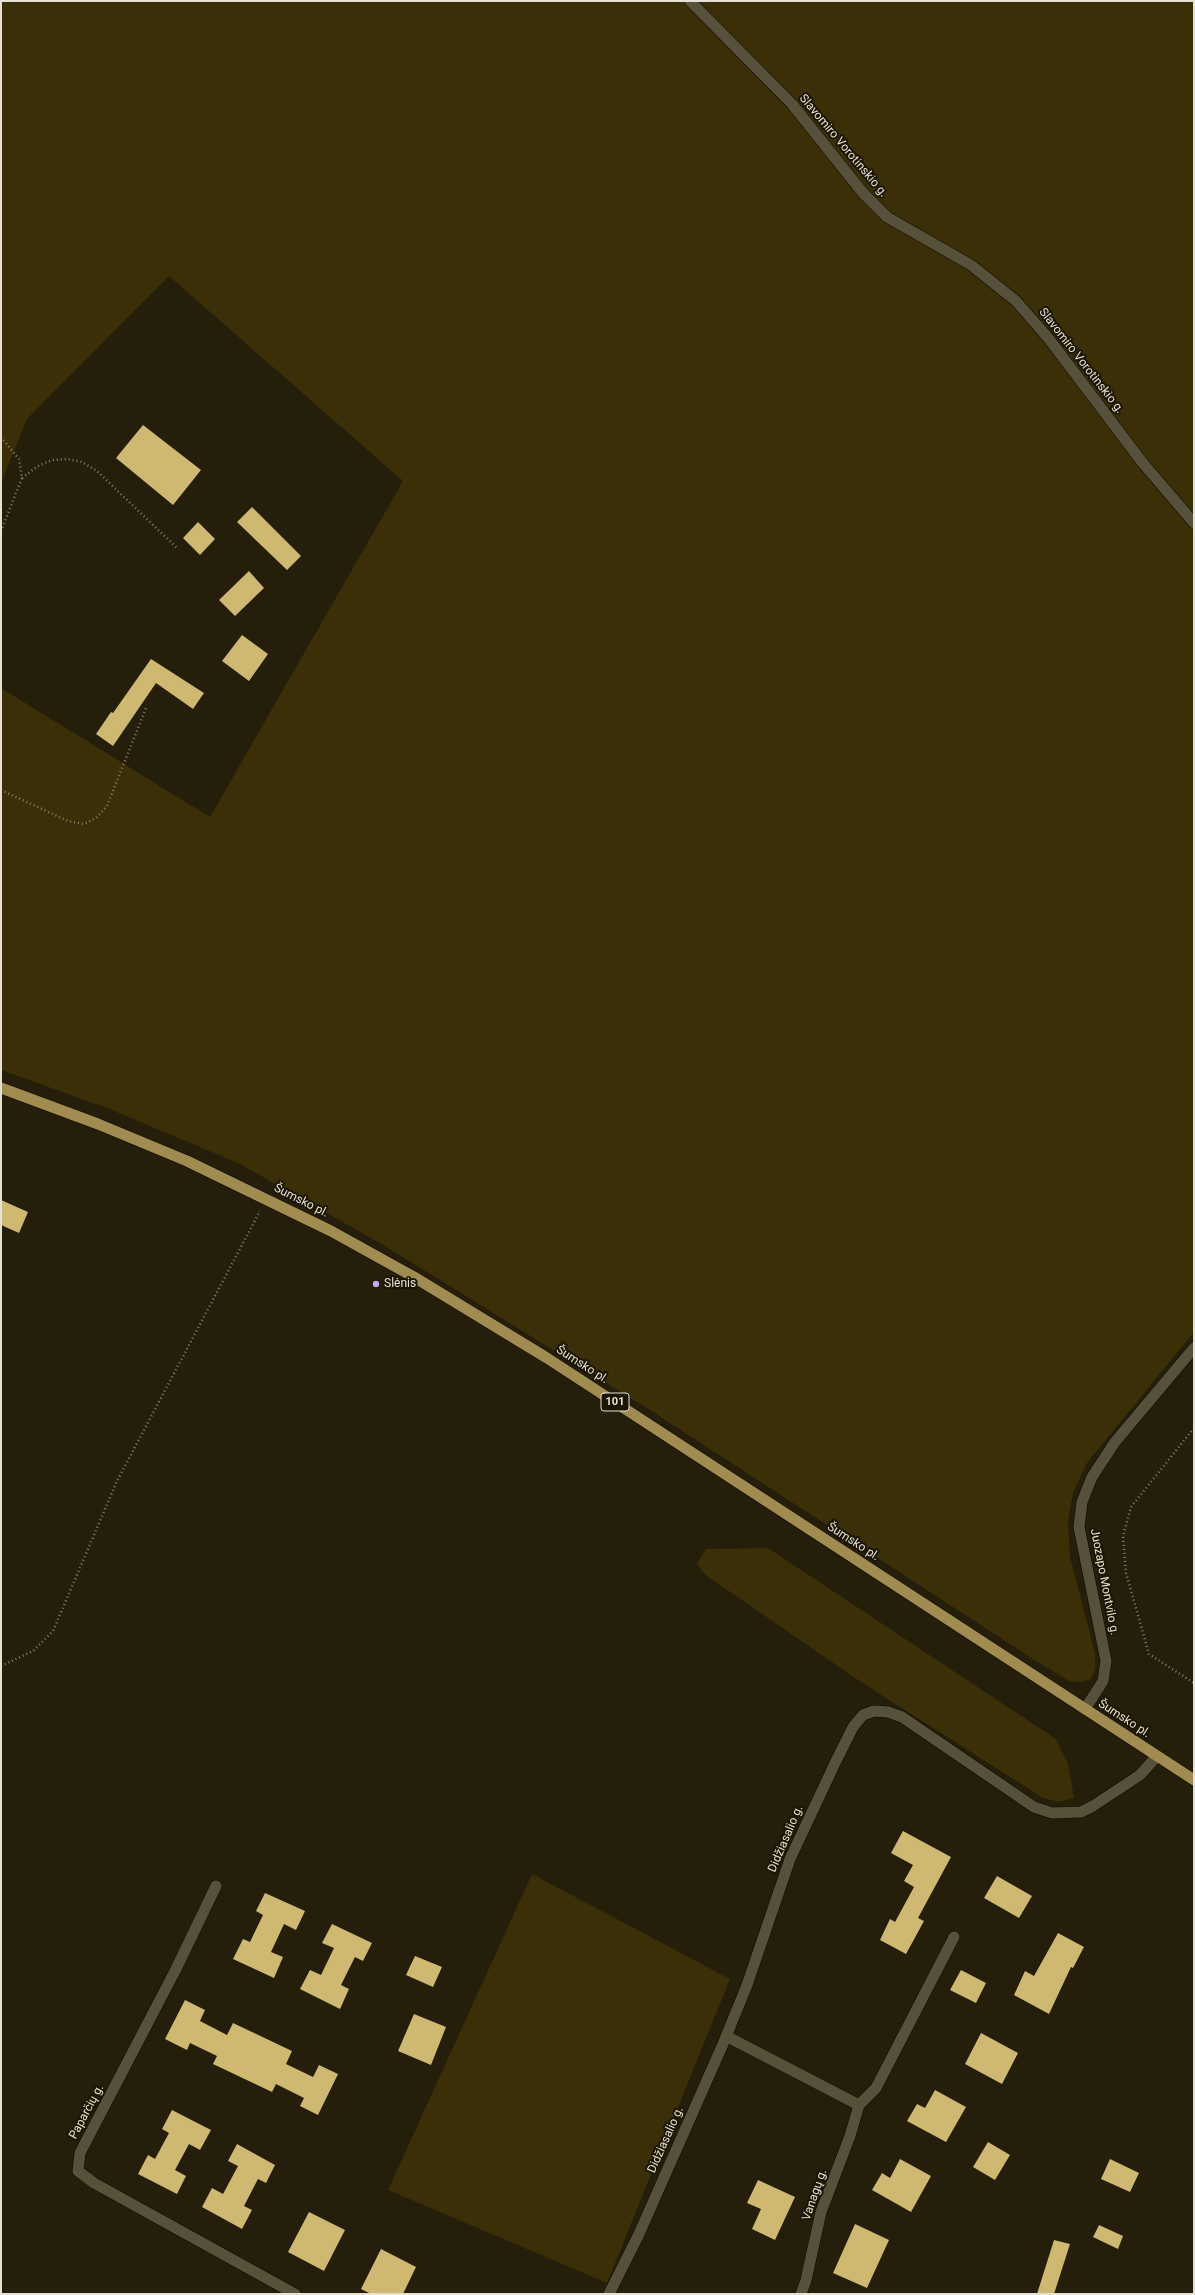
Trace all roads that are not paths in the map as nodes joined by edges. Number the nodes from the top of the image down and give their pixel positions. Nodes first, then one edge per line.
1 (690, 1) edge
2 (1194, 523) edge
3 (1, 1088) edge
4 (1194, 1348) edge
5 (1085, 1709) junction
6 (1157, 1756) junction
7 (1194, 1780) edge
8 (216, 1886) dead end
9 (954, 1937) dead end
10 (726, 2036) junction
11 (859, 2105) junction
12 (295, 2294) edge
13 (609, 2294) edge
14 (800, 2294) edge

1 - 2 street, Slavomiro Vorotinskio g.
3 - 5 main road, Šumsko pl. / 101
4 - 5 street, Juozapo Montvilo g.
5 - 6 main road, Šumsko pl. / 101
6 - 7 main road, Šumsko pl. / 101
6 - 10 street, Didžiasalio g.
8 - 12 street, Paparčių g.
9 - 11 street, Vanagų g.
10 - 11 street
10 - 13 street, Didžiasalio g.
11 - 14 street, Vanagų g.

